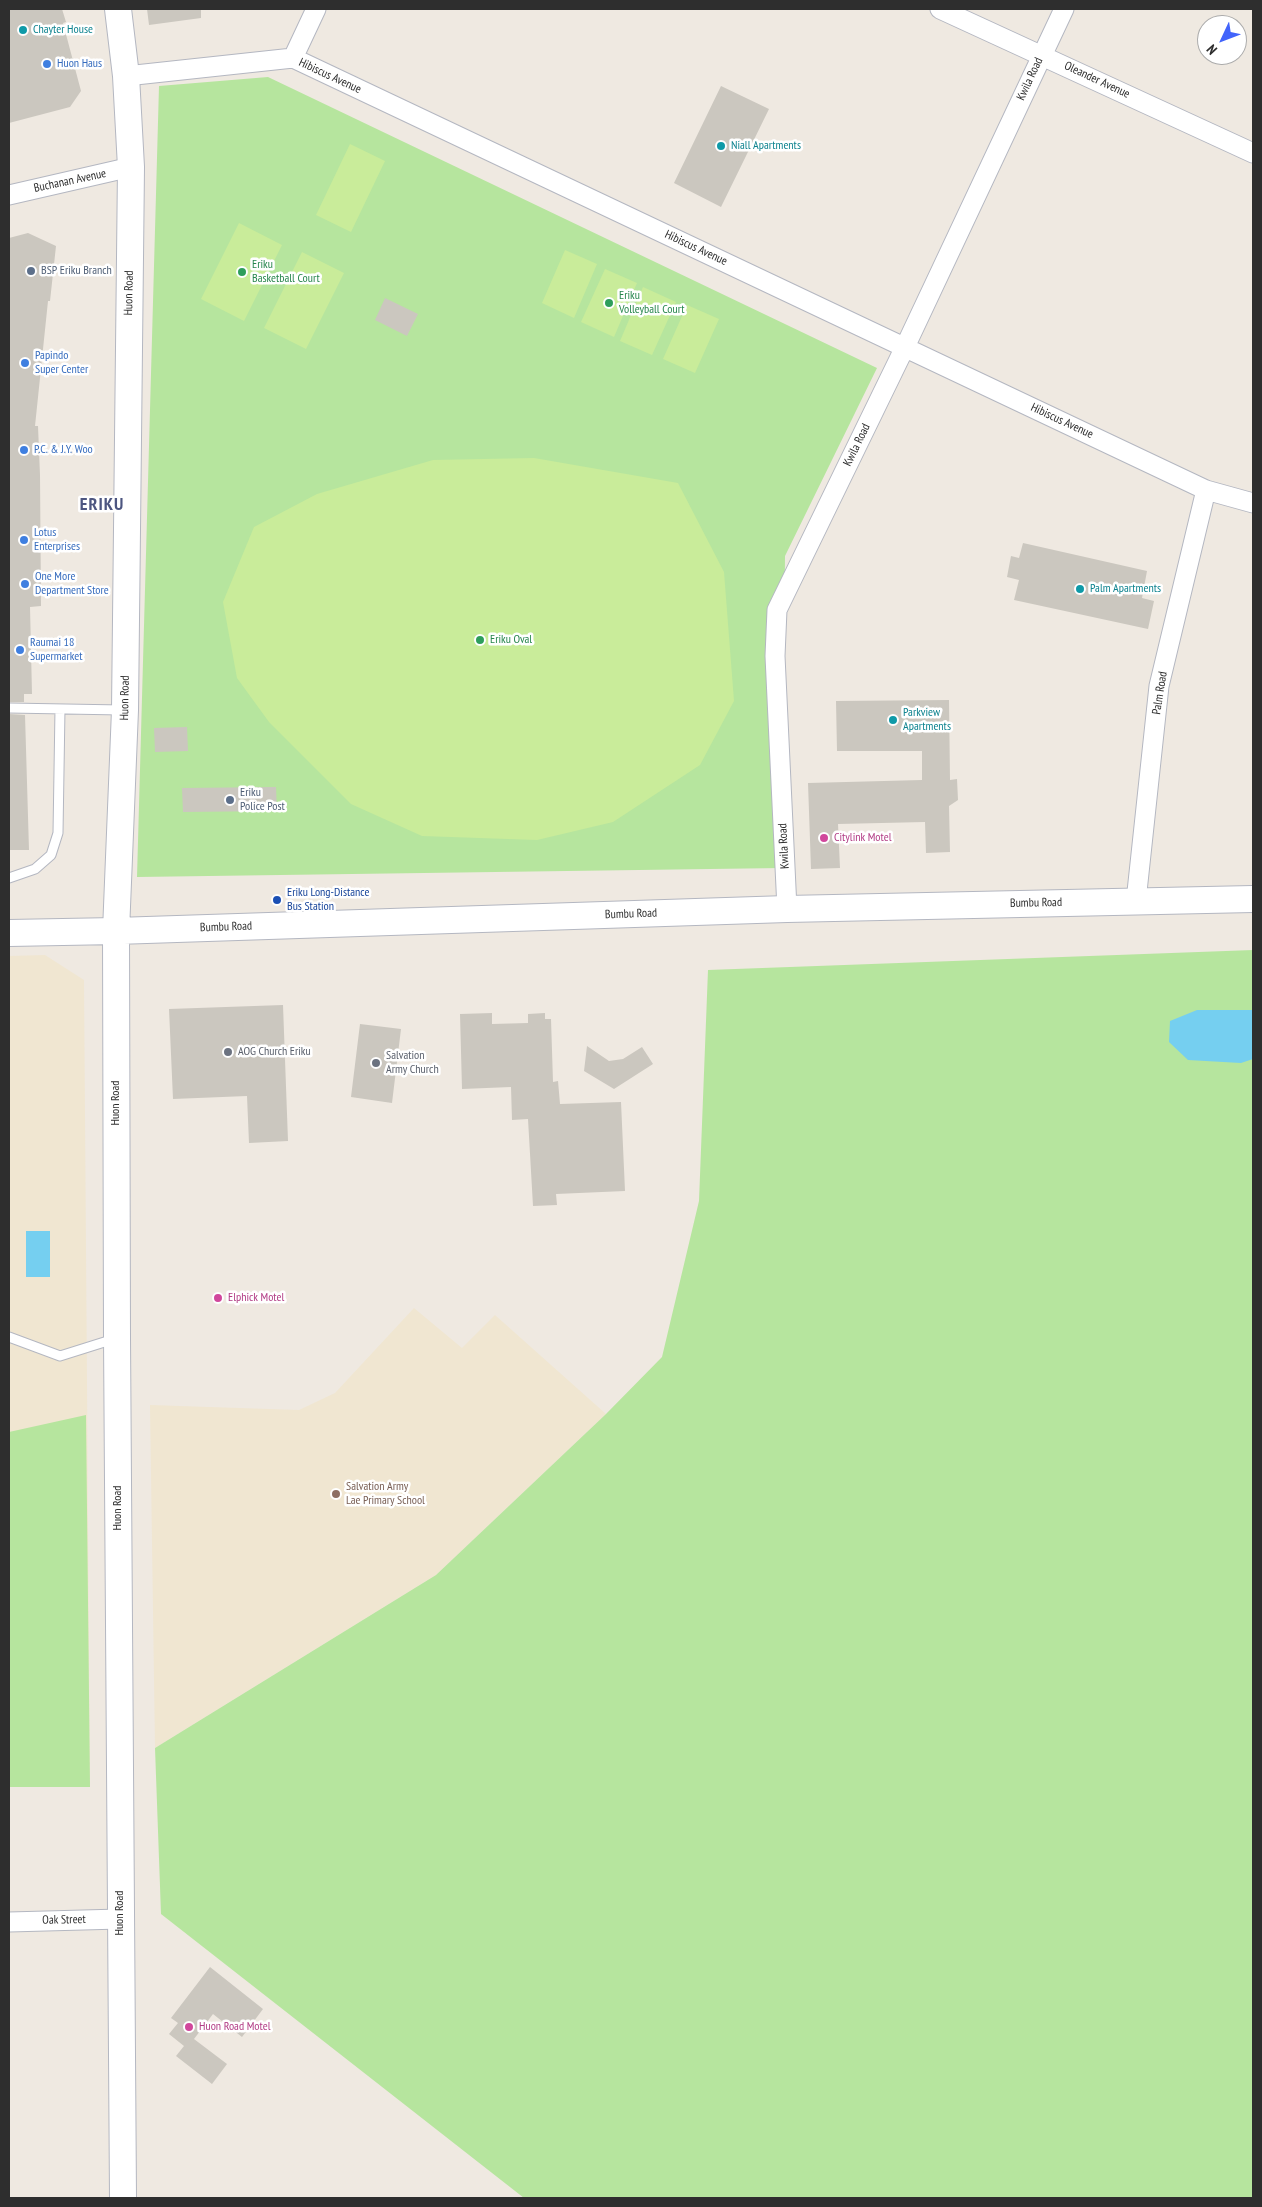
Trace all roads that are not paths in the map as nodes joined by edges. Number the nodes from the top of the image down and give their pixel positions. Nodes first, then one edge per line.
1 (118, 9) edge
2 (316, 9) edge
3 (940, 9) edge
4 (1064, 9) edge
5 (1042, 55) junction
6 (293, 58) junction
7 (126, 76) junction
8 (1253, 152) edge
9 (131, 168) junction
10 (9, 195) edge
11 (905, 347) junction
12 (1206, 490) junction
13 (1253, 503) edge
14 (9, 708) edge
15 (60, 709) junction
16 (125, 710) junction
17 (9, 878) edge
18 (1253, 899) edge
19 (1136, 900) junction
20 (787, 909) junction
21 (116, 931) junction
22 (9, 933) edge
23 (9, 1337) edge
24 (116, 1338) junction
25 (120, 1919) junction
26 (9, 1922) edge
27 (123, 2198) edge

1 - 7 main road, Huon Road
2 - 6 street
3 - 5 street, Oleander Avenue
4 - 5 street, Kwila Road
5 - 8 street, Oleander Avenue
5 - 11 street, Kwila Road
6 - 7 street, Hibiscus Avenue
6 - 11 street, Hibiscus Avenue
7 - 9 main road, Huon Road
9 - 10 street, Buchanan Avenue
9 - 16 main road, Huon Road
11 - 12 street, Hibiscus Avenue
11 - 20 street, Kwila Road
12 - 13 street, Hibiscus Avenue
12 - 19 street, Palm Road
14 - 15 lane
15 - 16 lane
15 - 17 lane
16 - 21 main road, Huon Road
18 - 19 main road, Bumbu Road
19 - 20 main road, Bumbu Road
20 - 21 main road, Bumbu Road
21 - 22 main road, Bumbu Road
21 - 24 main road, Huon Road
23 - 24 lane
24 - 25 main road, Huon Road
25 - 26 street, Oak Street
25 - 27 main road, Huon Road

